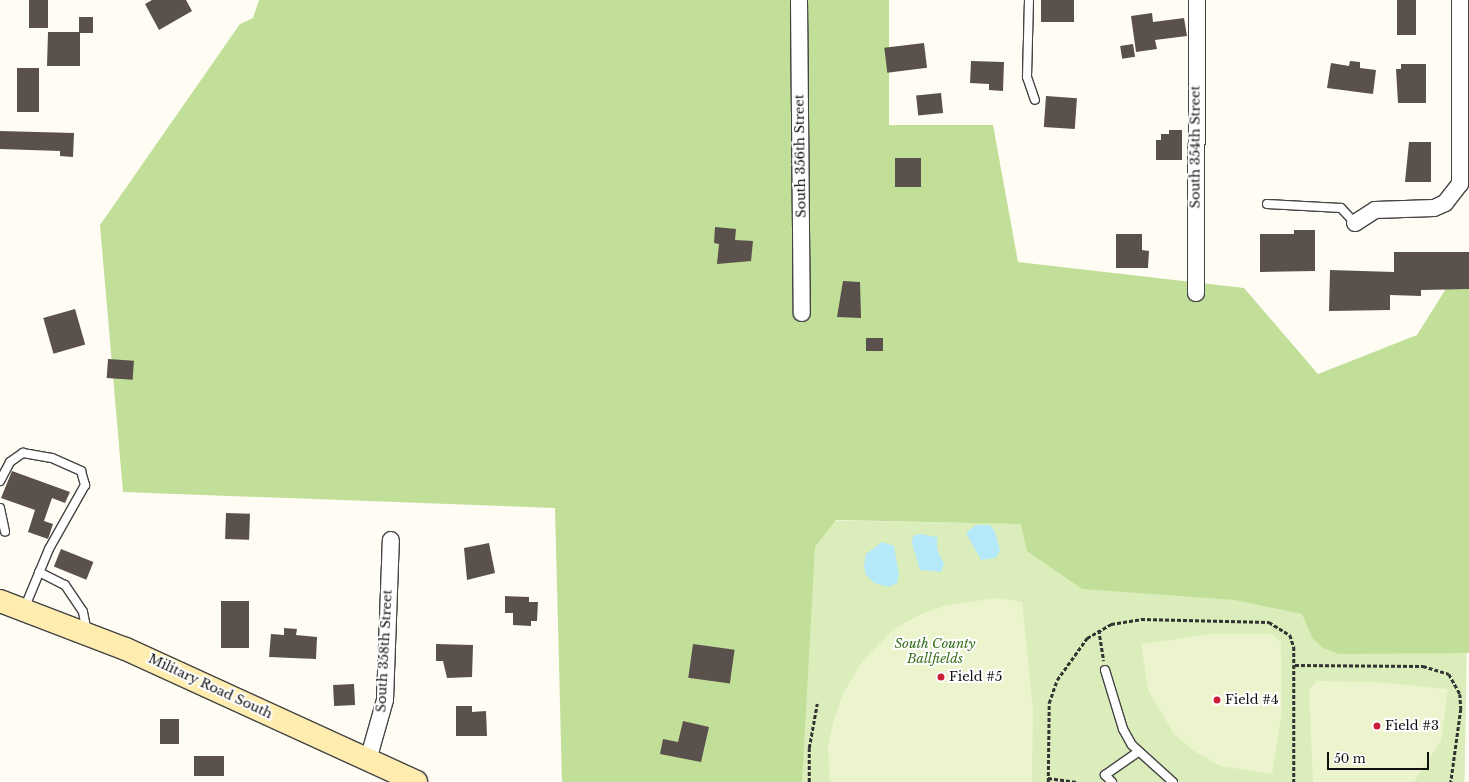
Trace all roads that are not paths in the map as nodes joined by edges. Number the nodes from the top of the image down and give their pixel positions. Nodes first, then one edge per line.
1 (799, 0) edge
2 (1028, 0) edge
3 (1197, 0) edge
4 (1460, 0) edge
5 (1035, 100) dead end
6 (1267, 204) dead end
7 (1355, 223) joint
8 (1196, 293) dead end
9 (802, 313) dead end
10 (0, 481) edge
11 (0, 508) edge
12 (5, 531) dead end
13 (391, 540) dead end
14 (39, 572) junction
15 (0, 601) edge
16 (24, 609) junction
17 (87, 632) junction
18 (1105, 670) road end
19 (1138, 752) junction
20 (377, 770) edge
21 (416, 782) edge
22 (1112, 782) edge
23 (1173, 782) edge

1 - 9 street, South 356th Street
2 - 5 lane
3 - 8 street, South 354th Street
4 - 7 street
6 - 7 lane
10 - 14 lane
11 - 12 lane
13 - 20 street, South 358th Street
14 - 16 lane
14 - 17 lane
15 - 16 main road, Military Road South
16 - 17 main road, Military Road South
17 - 20 main road, Military Road South
18 - 19 lane
19 - 22 lane
19 - 23 lane
20 - 21 main road, Military Road South

